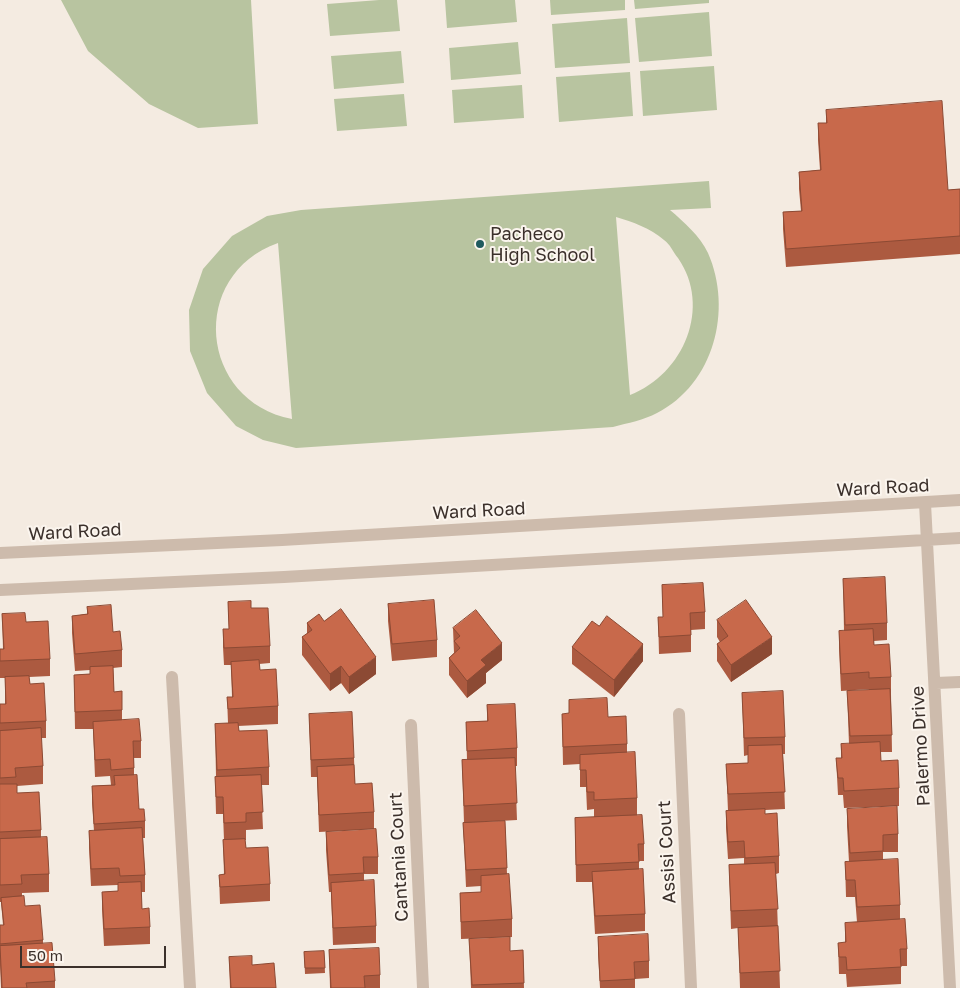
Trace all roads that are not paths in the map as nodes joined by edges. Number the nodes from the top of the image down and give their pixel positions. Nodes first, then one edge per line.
1 (960, 500) edge
2 (925, 503) junction
3 (960, 538) edge
4 (928, 540) junction
5 (0, 553) edge
6 (0, 590) edge
7 (172, 677) dead end
8 (960, 682) edge
9 (936, 683) junction
10 (679, 714) dead end
11 (411, 725) dead end
12 (190, 988) edge
13 (423, 988) edge
14 (691, 988) edge
15 (950, 988) edge

1 - 2 street, Ward Road
2 - 4 street, Palermo Drive
2 - 5 street, Ward Road
3 - 4 street
4 - 6 street
4 - 9 street, Palermo Drive
7 - 12 street
8 - 9 street
9 - 15 street, Palermo Drive
10 - 14 street, Assisi Court
11 - 13 street, Cantania Court

